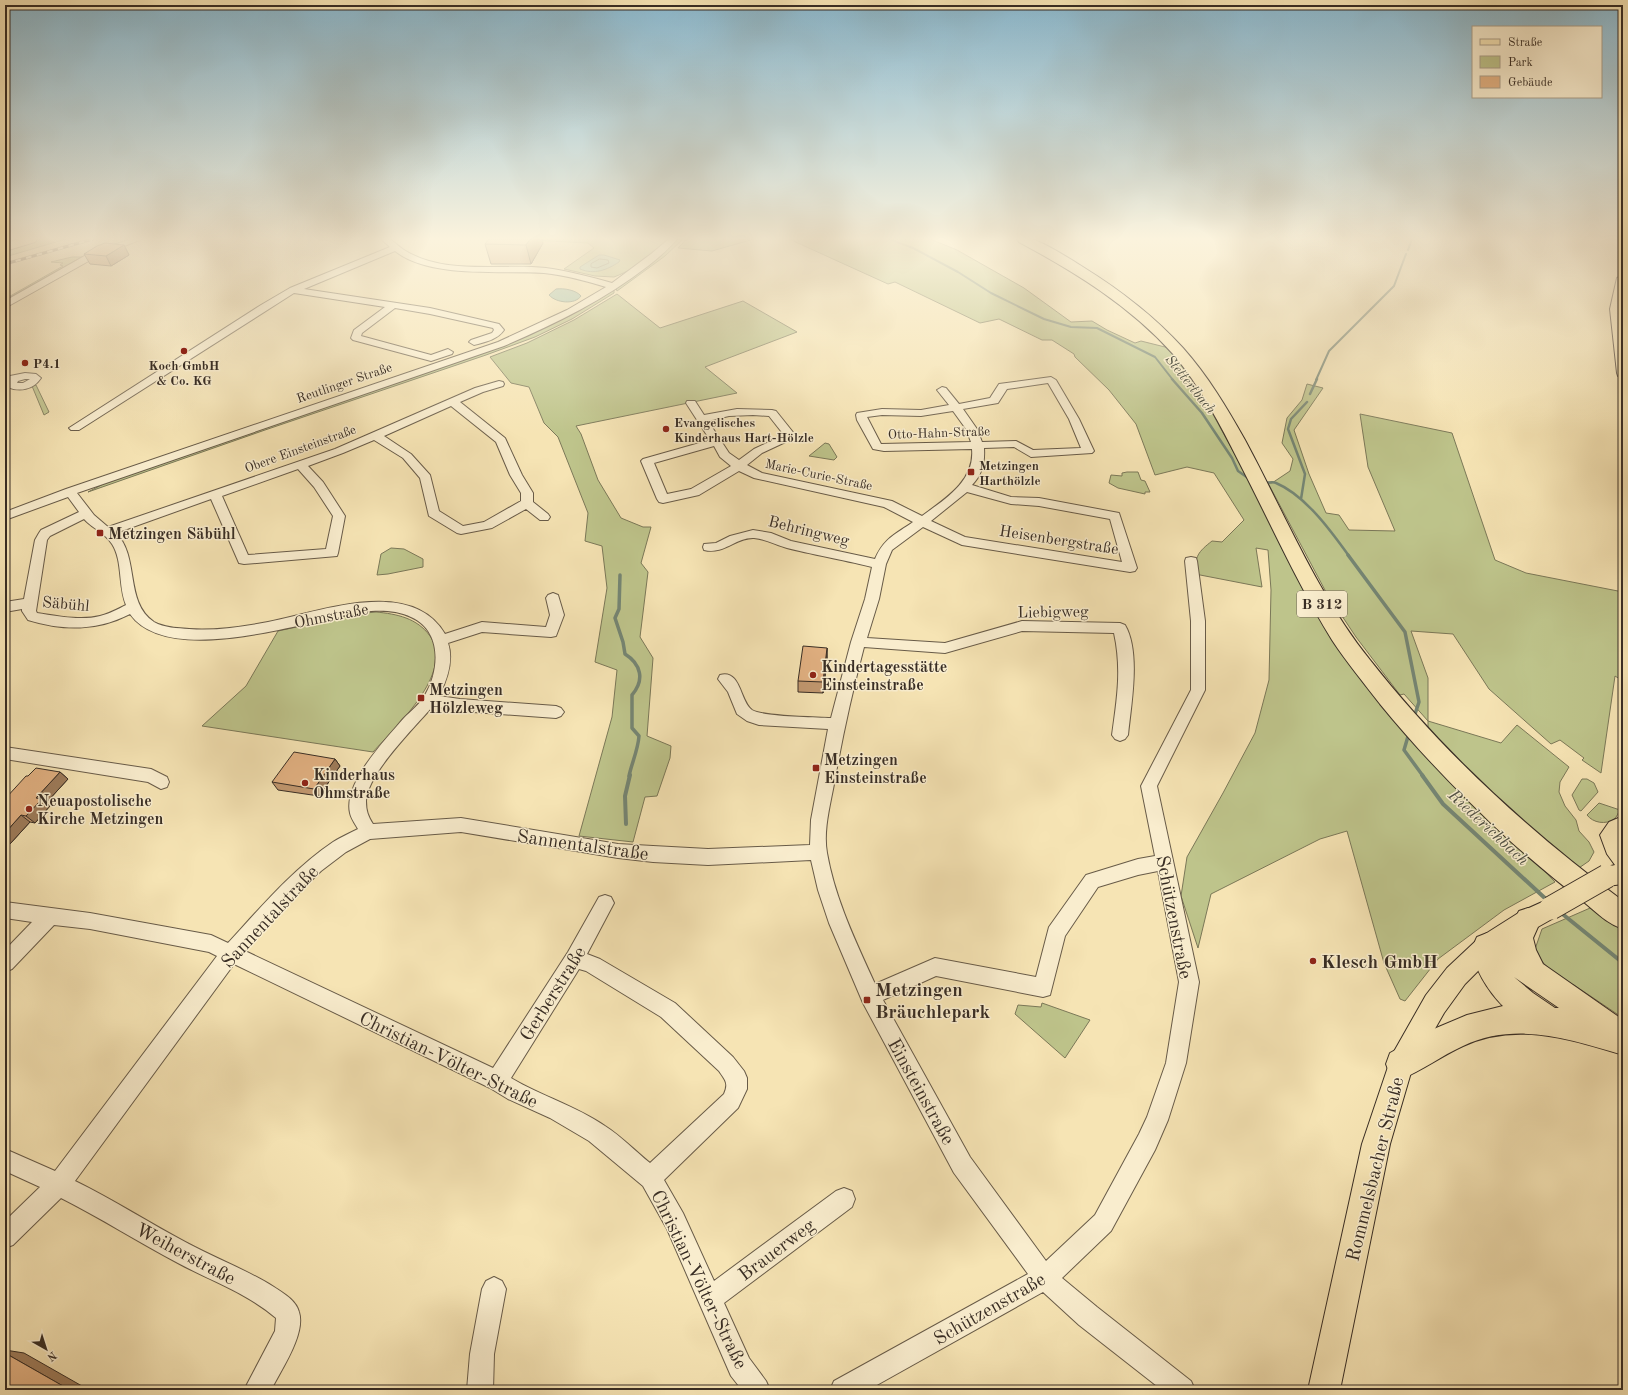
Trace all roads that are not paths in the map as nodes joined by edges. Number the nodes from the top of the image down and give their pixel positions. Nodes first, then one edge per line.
1 (269, 304) edge
2 (387, 304) edge
3 (587, 304) edge
4 (1127, 304) edge
5 (1617, 304) edge
6 (393, 305) junction
7 (1623, 373) edge
8 (499, 384) dead end
9 (942, 390) dead end
10 (453, 402) junction
11 (691, 403) dead end
12 (955, 407) junction
13 (702, 419) junction
14 (75, 428) dead end
15 (375, 435) junction
16 (717, 442) junction
17 (977, 444) junction
18 (300, 464) junction
19 (739, 466) junction
20 (965, 487) junction
21 (70, 492) junction
22 (215, 494) junction
23 (527, 503) junction
24 (86, 513) junction
25 (5, 516) edge
26 (544, 517) dead end
27 (923, 520) junction
28 (108, 531) junction
29 (709, 547) dead end
30 (1191, 561) dead end
31 (879, 564) junction
32 (553, 598) dead end
33 (31, 603) junction
34 (5, 607) edge
35 (133, 607) junction
36 (442, 640) junction
37 (858, 642) junction
38 (725, 679) dead end
39 (430, 700) junction
40 (556, 712) dead end
41 (837, 724) junction
42 (1120, 735) dead end
43 (5, 753) edge
44 (160, 782) dead end
45 (1623, 824) edge
46 (368, 832) junction
47 (818, 852) junction
48 (1620, 856) edge
49 (1165, 862) junction
50 (1615, 875) edge
51 (605, 903) dead end
52 (5, 910) edge
53 (50, 916) junction
54 (1623, 917) edge
55 (1528, 920) junction
56 (1487, 946) junction
57 (230, 954) junction
58 (575, 958) junction
59 (5, 963) edge
60 (1533, 973) junction
61 (870, 996) junction
62 (1550, 1021) junction
63 (1623, 1039) edge
64 (1401, 1064) junction
65 (497, 1081) junction
66 (5, 1160) edge
67 (651, 1178) junction
68 (58, 1185) junction
69 (844, 1199) dead end
70 (5, 1237) edge
71 (1044, 1278) junction
72 (494, 1288) dead end
73 (709, 1299) junction
74 (1326, 1378) edge
75 (257, 1390) edge
76 (480, 1390) edge
77 (757, 1390) edge
78 (843, 1390) edge
79 (1182, 1390) edge
80 (1309, 1390) edge

1 - 14 street
2 - 6 street
3 - 21 street, Reutlinger Straße
4 - 54 highway, B 312
5 - 7 main road
6 - 6 street
8 - 10 street, Obere Einsteinstraße
9 - 12 street, Einsteinstraße
10 - 15 street, Obere Einsteinstraße
10 - 23 street
11 - 13 street, Marie-Curie-Straße
12 - 17 street, Einsteinstraße
12 - 17 street, Otto-Hahn-Straße
12 - 17 street, Otto-Hahn-Straße
13 - 16 street, Marie-Curie-Straße
13 - 19 street
15 - 18 street, Obere Einsteinstraße
15 - 23 street
16 - 19 street, Marie-Curie-Straße
16 - 19 street
17 - 20 street, Einsteinstraße
18 - 22 street, Obere Einsteinstraße
18 - 22 street
19 - 27 street, Marie-Curie-Straße
20 - 27 street, Einsteinstraße
20 - 27 street, Heisenbergstraße
21 - 24 street, Ohmstraße
21 - 25 street, Reutlinger Straße
22 - 28 street, Obere Einsteinstraße
23 - 26 street
24 - 28 street, Ohmstraße
24 - 33 street, Säbühl
27 - 31 street, Einsteinstraße
28 - 35 street, Ohmstraße
29 - 31 street, Behringweg
30 - 49 street, Schützenstraße
31 - 37 street, Einsteinstraße
32 - 36 street
33 - 34 street, Säbühl
33 - 35 street, Säbühl
35 - 36 street, Ohmstraße
36 - 39 street
37 - 41 street, Einsteinstraße
37 - 42 street, Liebigweg
38 - 41 street
39 - 40 street
39 - 46 street
41 - 47 street, Einsteinstraße
43 - 44 street
45 - 48 main road, Rommelsbacher Straße
46 - 47 street, Sannentalstraße
46 - 57 street, Sannentalstraße
47 - 61 street, Einsteinstraße
48 - 50 main road, Rommelsbacher Straße
49 - 61 street
49 - 71 street, Schützenstraße
50 - 55 main road, Rommelsbacher Straße, bridge
51 - 58 street, Gerberstraße
52 - 53 street, Christian-Völter-Straße
53 - 57 street, Christian-Völter-Straße
53 - 59 street
55 - 56 main road, Rommelsbacher Straße
55 - 60 highway
56 - 60 highway
56 - 62 highway
56 - 64 main road, Rommelsbacher Straße
57 - 65 street, Christian-Völter-Straße
57 - 68 street, Sannentalstraße
58 - 65 street, Gerberstraße
58 - 67 street
60 - 63 highway
61 - 71 street, Einsteinstraße
62 - 63 highway
62 - 64 highway
64 - 74 main road, Rommelsbacher Straße
65 - 67 street, Christian-Völter-Straße
66 - 68 street, Weiherstraße
67 - 73 street, Christian-Völter-Straße
68 - 70 street, Sannentalstraße
68 - 75 street, Weiherstraße
69 - 73 street, Brauerweg
71 - 78 street, Schützenstraße
71 - 79 street, Einsteinstraße
72 - 76 street
73 - 77 street, Christian-Völter-Straße
74 - 80 street

